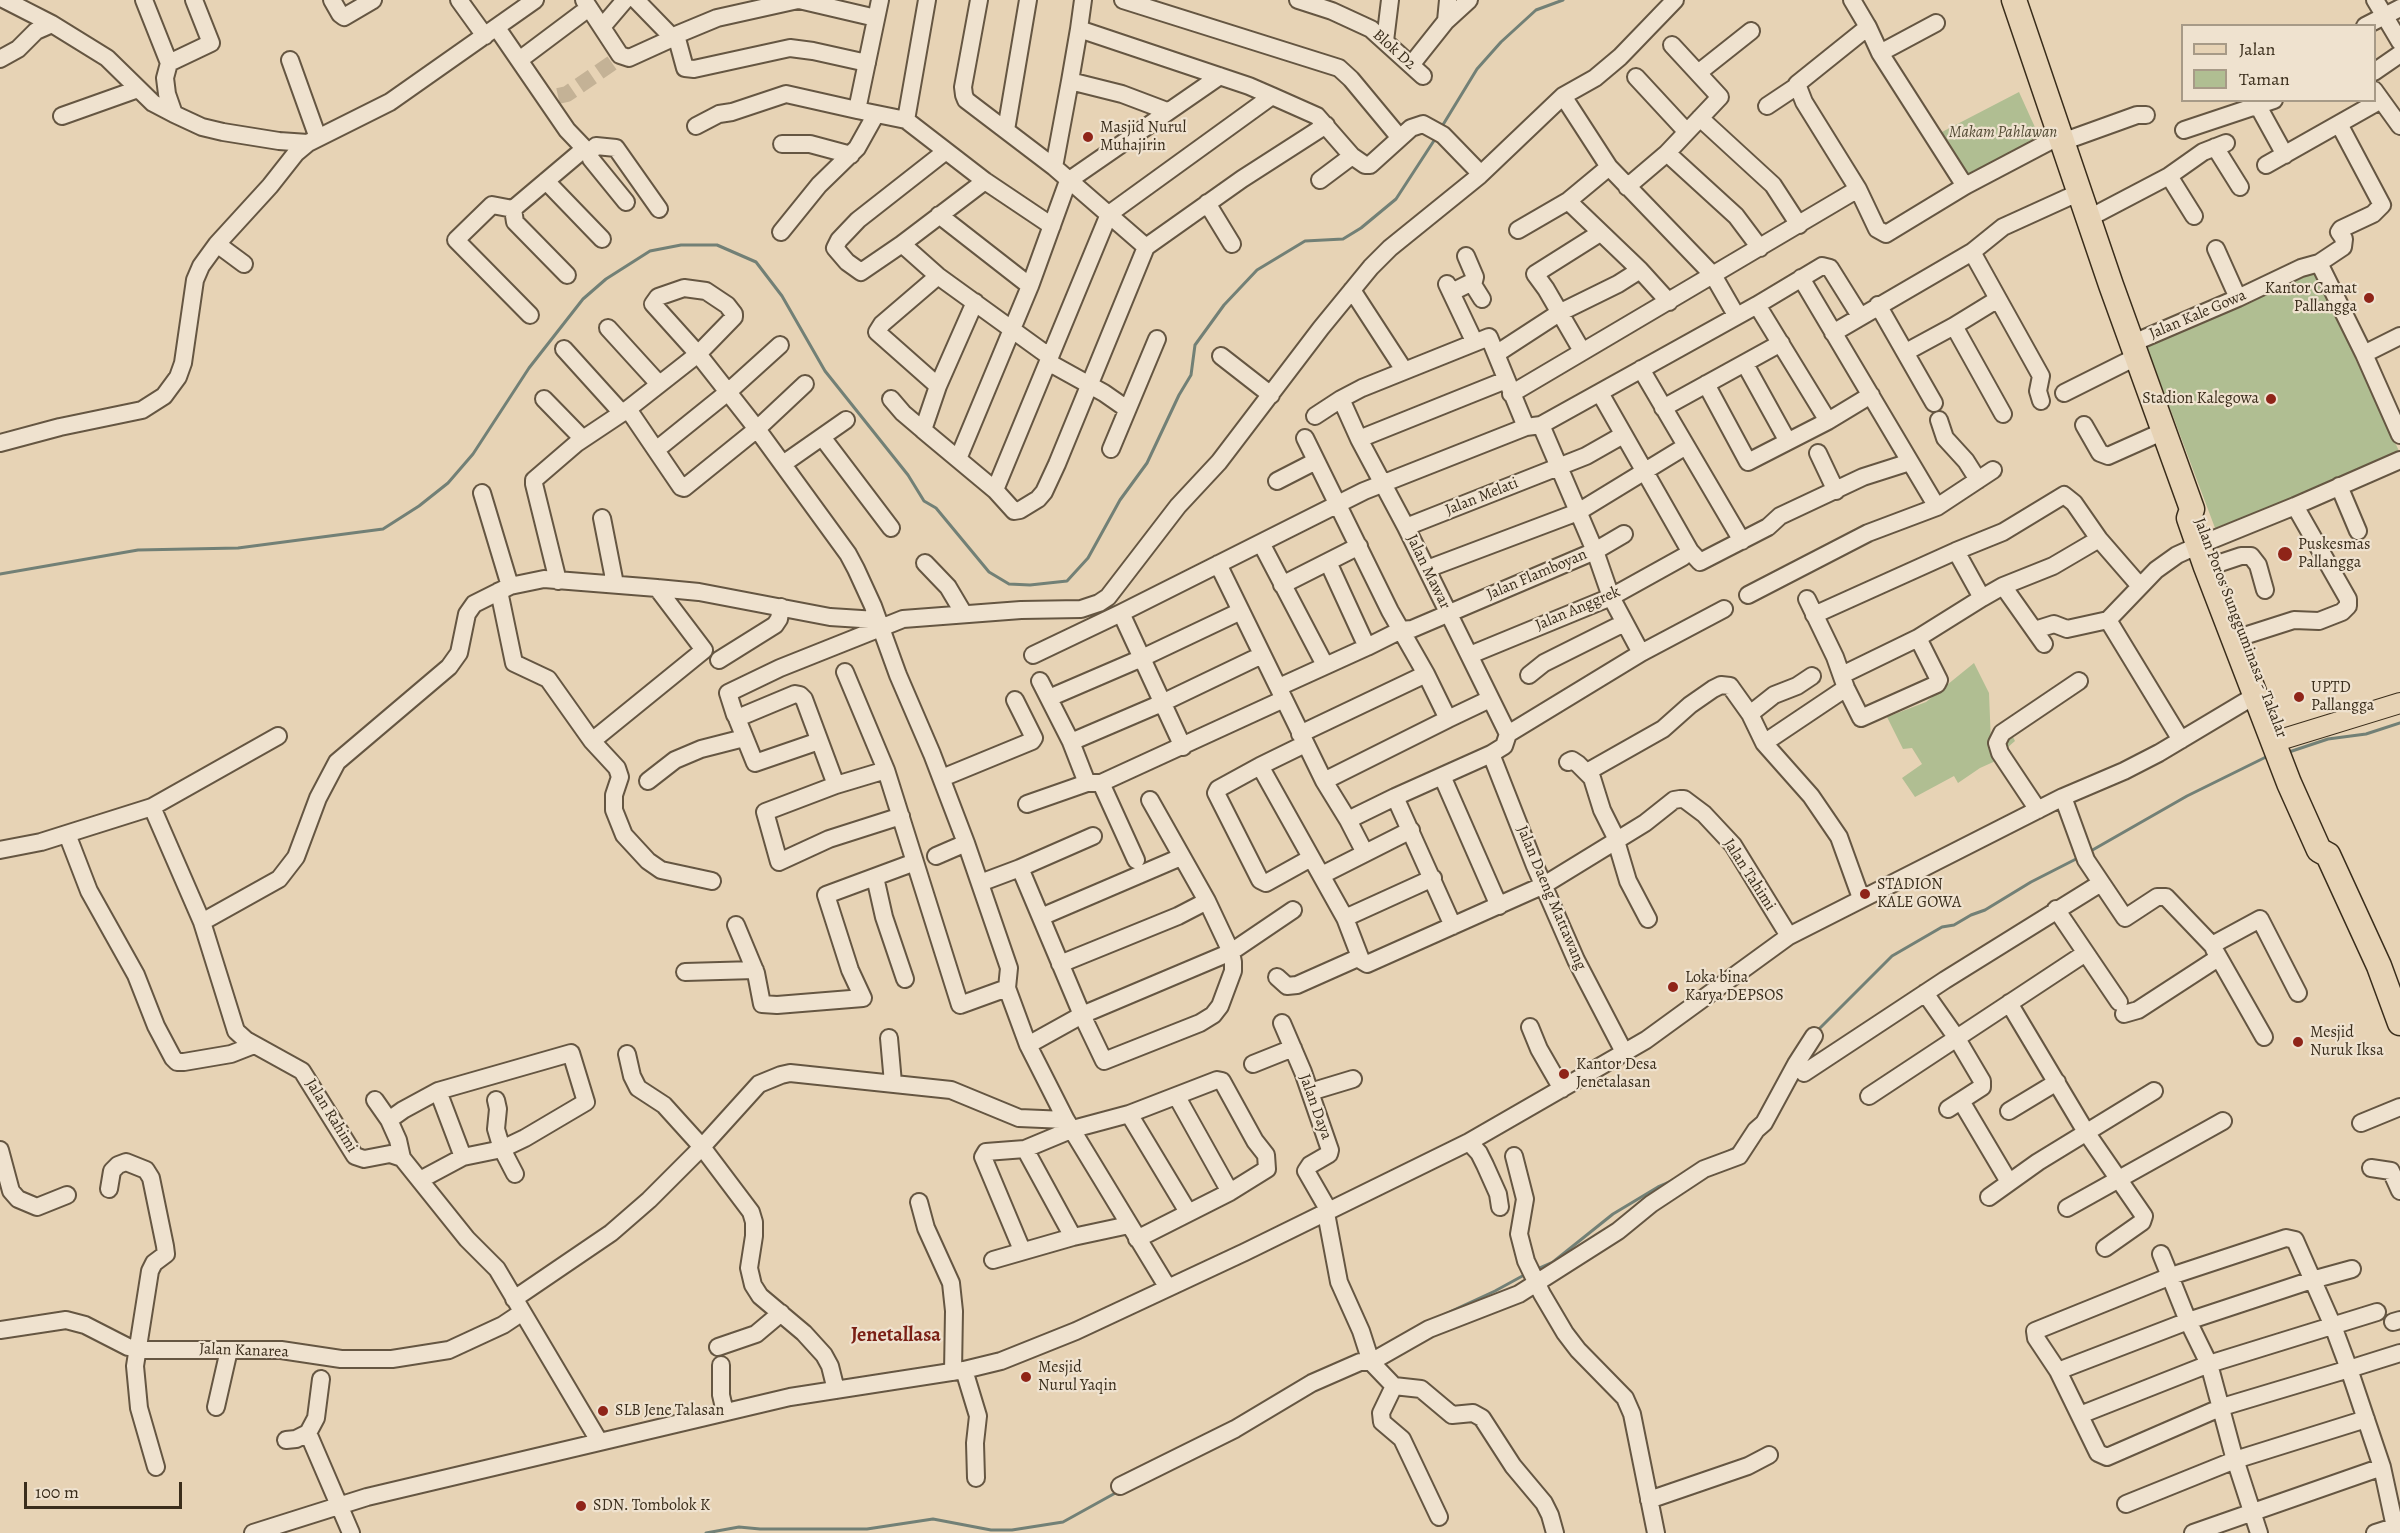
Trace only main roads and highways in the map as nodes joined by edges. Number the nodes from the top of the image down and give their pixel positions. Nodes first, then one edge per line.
1 (2014, 0) edge
2 (2204, 543) junction
3 (2400, 703) edge
4 (2283, 750) junction
5 (2400, 1023) edge

1 - 2 highway, Jalan Poros Sungguminasa - Takalar
2 - 4 highway, Jalan Poros Sungguminasa - Takalar
2 - 4 highway, Jalan Poros Sungguminasa - Takalar
3 - 4 main road
4 - 5 highway

